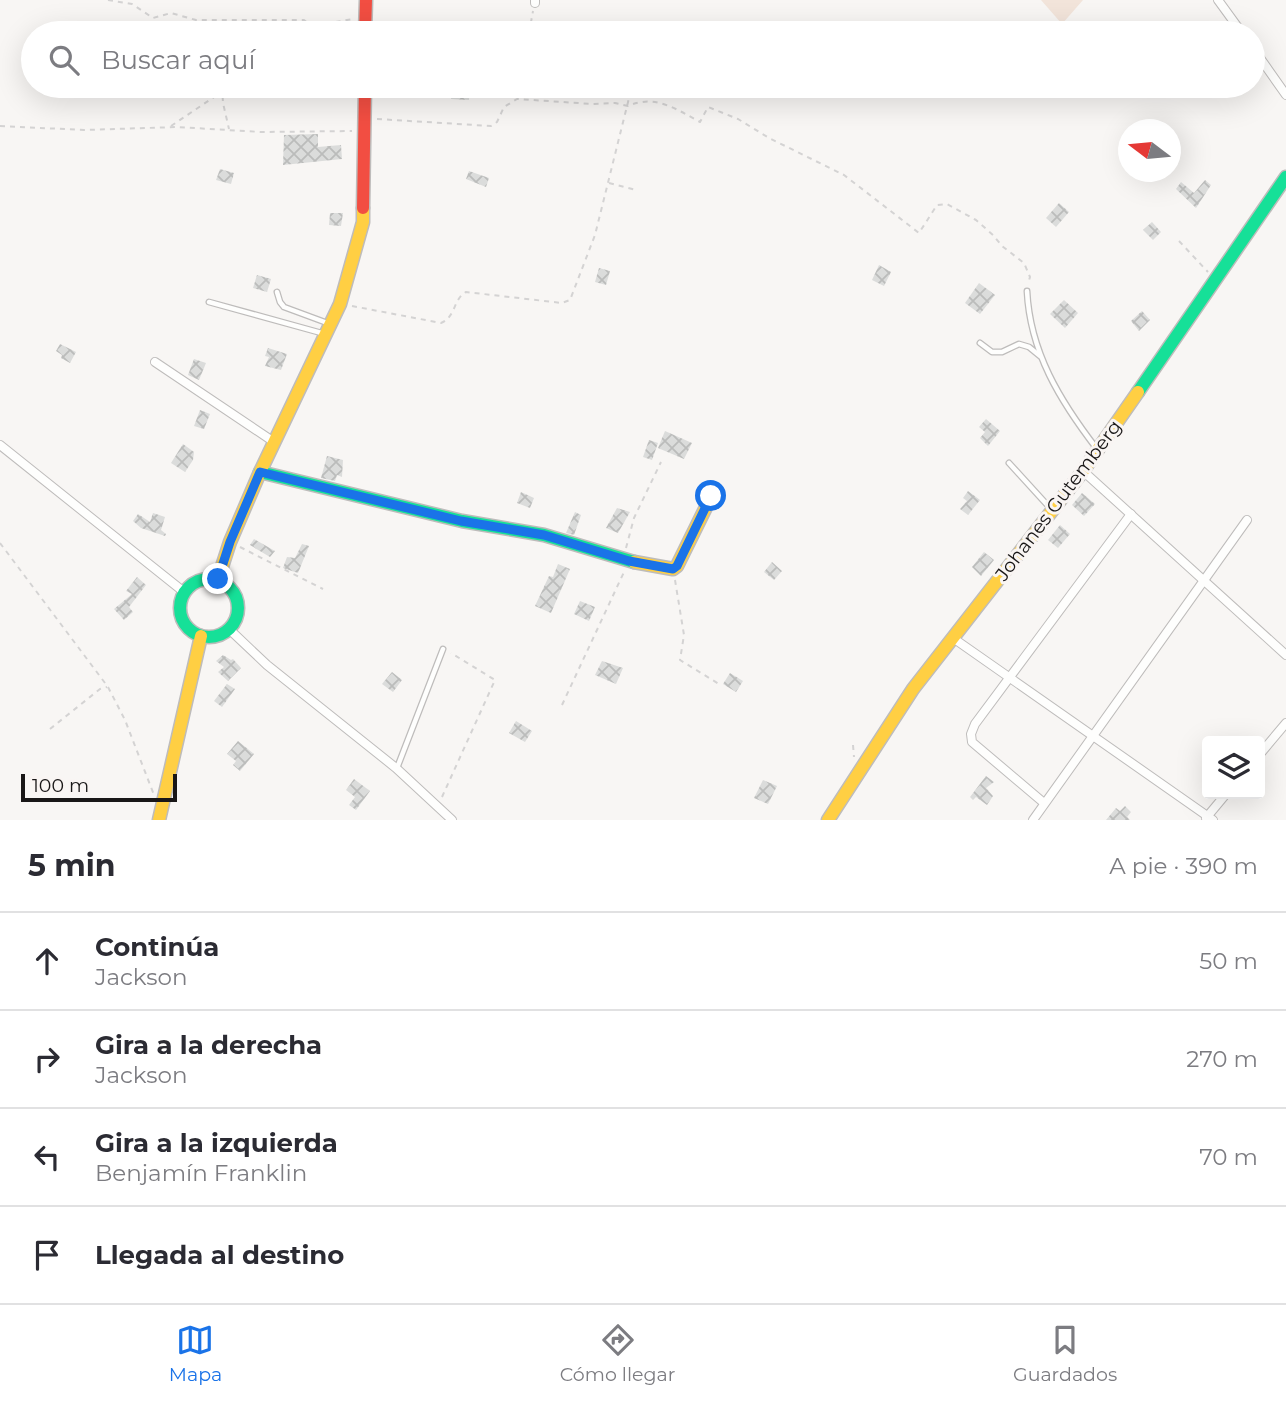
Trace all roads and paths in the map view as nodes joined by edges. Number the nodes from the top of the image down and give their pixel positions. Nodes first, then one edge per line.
1 (108, 0) edge
2 (366, 0) edge
3 (1219, 0) edge
4 (535, 1) edge
5 (365, 18) joint
6 (196, 20) joint
7 (305, 21) edge
8 (345, 21) edge
9 (531, 21) edge
10 (1234, 21) edge
11 (1265, 65) edge
12 (1286, 95) edge
13 (212, 98) edge
14 (223, 98) edge
15 (365, 98) edge
16 (630, 98) edge
17 (517, 99) joint
18 (628, 106) junction
19 (0, 125) edge
20 (366, 125) junction
21 (170, 127) junction
22 (229, 130) junction
23 (1286, 177) edge
24 (608, 182) junction
25 (636, 190) dead end
26 (1179, 241) dead end
27 (1215, 281) junction
28 (1027, 291) joint
29 (277, 292) dead end
30 (209, 302) dead end
31 (340, 304) junction
32 (328, 329) junction
33 (980, 343) dead end
34 (1041, 357) junction
35 (155, 362) dead end
36 (274, 442) junction
37 (0, 445) edge
38 (1097, 450) junction
39 (661, 462) dead end
40 (1009, 463) dead end
41 (1083, 471) junction
42 (260, 472) junction
43 (711, 496) dead end
44 (1051, 510) junction
45 (1130, 514) junction
46 (1247, 520) dead end
47 (230, 542) junction
48 (0, 543) edge
49 (626, 560) junction
50 (673, 569) junction
51 (218, 579) junction
52 (1203, 580) junction
53 (323, 589) dead end
54 (184, 592) junction
55 (229, 629) junction
56 (201, 636) junction
57 (954, 638) junction
58 (443, 649) joint
59 (1286, 655) edge
60 (1010, 678) junction
61 (719, 684) dead end
62 (108, 687) junction
63 (562, 705) dead end
64 (1286, 723) edge
65 (50, 729) dead end
66 (1093, 735) junction
67 (1265, 748) edge
68 (396, 768) junction
69 (1222, 799) edge
70 (1044, 803) junction
71 (437, 807) junction
72 (160, 816) edge
73 (1208, 819) edge
74 (452, 820) edge
75 (828, 820) edge
76 (1032, 820) edge

1 - 6 path
2 - 5 street
3 - 10 street
4 - 9 path
5 - 8 path
6 - 7 path
11 - 12 street
13 - 21 path
14 - 22 path
15 - 20 street
16 - 18 path
17 - 18 path
17 - 20 path
18 - 24 path
18 - 28 path
19 - 21 path
20 - 22 path
20 - 31 street
21 - 22 path
23 - 27 street, Johanes Gutemberg
24 - 25 path
24 - 31 path
26 - 27 path
27 - 38 street, Johanes Gutemberg
28 - 34 lane
29 - 32 lane
30 - 32 lane
31 - 32 street
32 - 36 street
33 - 34 lane
34 - 38 lane
35 - 36 street
36 - 42 street
37 - 54 street
38 - 41 street, Johanes Gutemberg
39 - 49 path
40 - 44 lane
41 - 44 street, Johanes Gutemberg
41 - 45 street
42 - 47 street
42 - 49 street
43 - 50 street
44 - 57 street, Johanes Gutemberg
45 - 52 street
45 - 60 street
46 - 52 street
47 - 51 street
47 - 53 path
48 - 62 path
49 - 50 street
49 - 63 path
50 - 61 path
51 - 54 street
51 - 55 street
52 - 59 street
52 - 66 street
54 - 56 street
55 - 56 street
55 - 68 street
56 - 72 street
57 - 60 street
57 - 75 street, Johanes Gutemberg
58 - 68 lane
58 - 71 path
60 - 66 street
60 - 70 street
62 - 65 path
62 - 72 path
64 - 67 street
66 - 70 street
66 - 73 street
68 - 71 street
69 - 73 street
70 - 76 street
71 - 74 street

